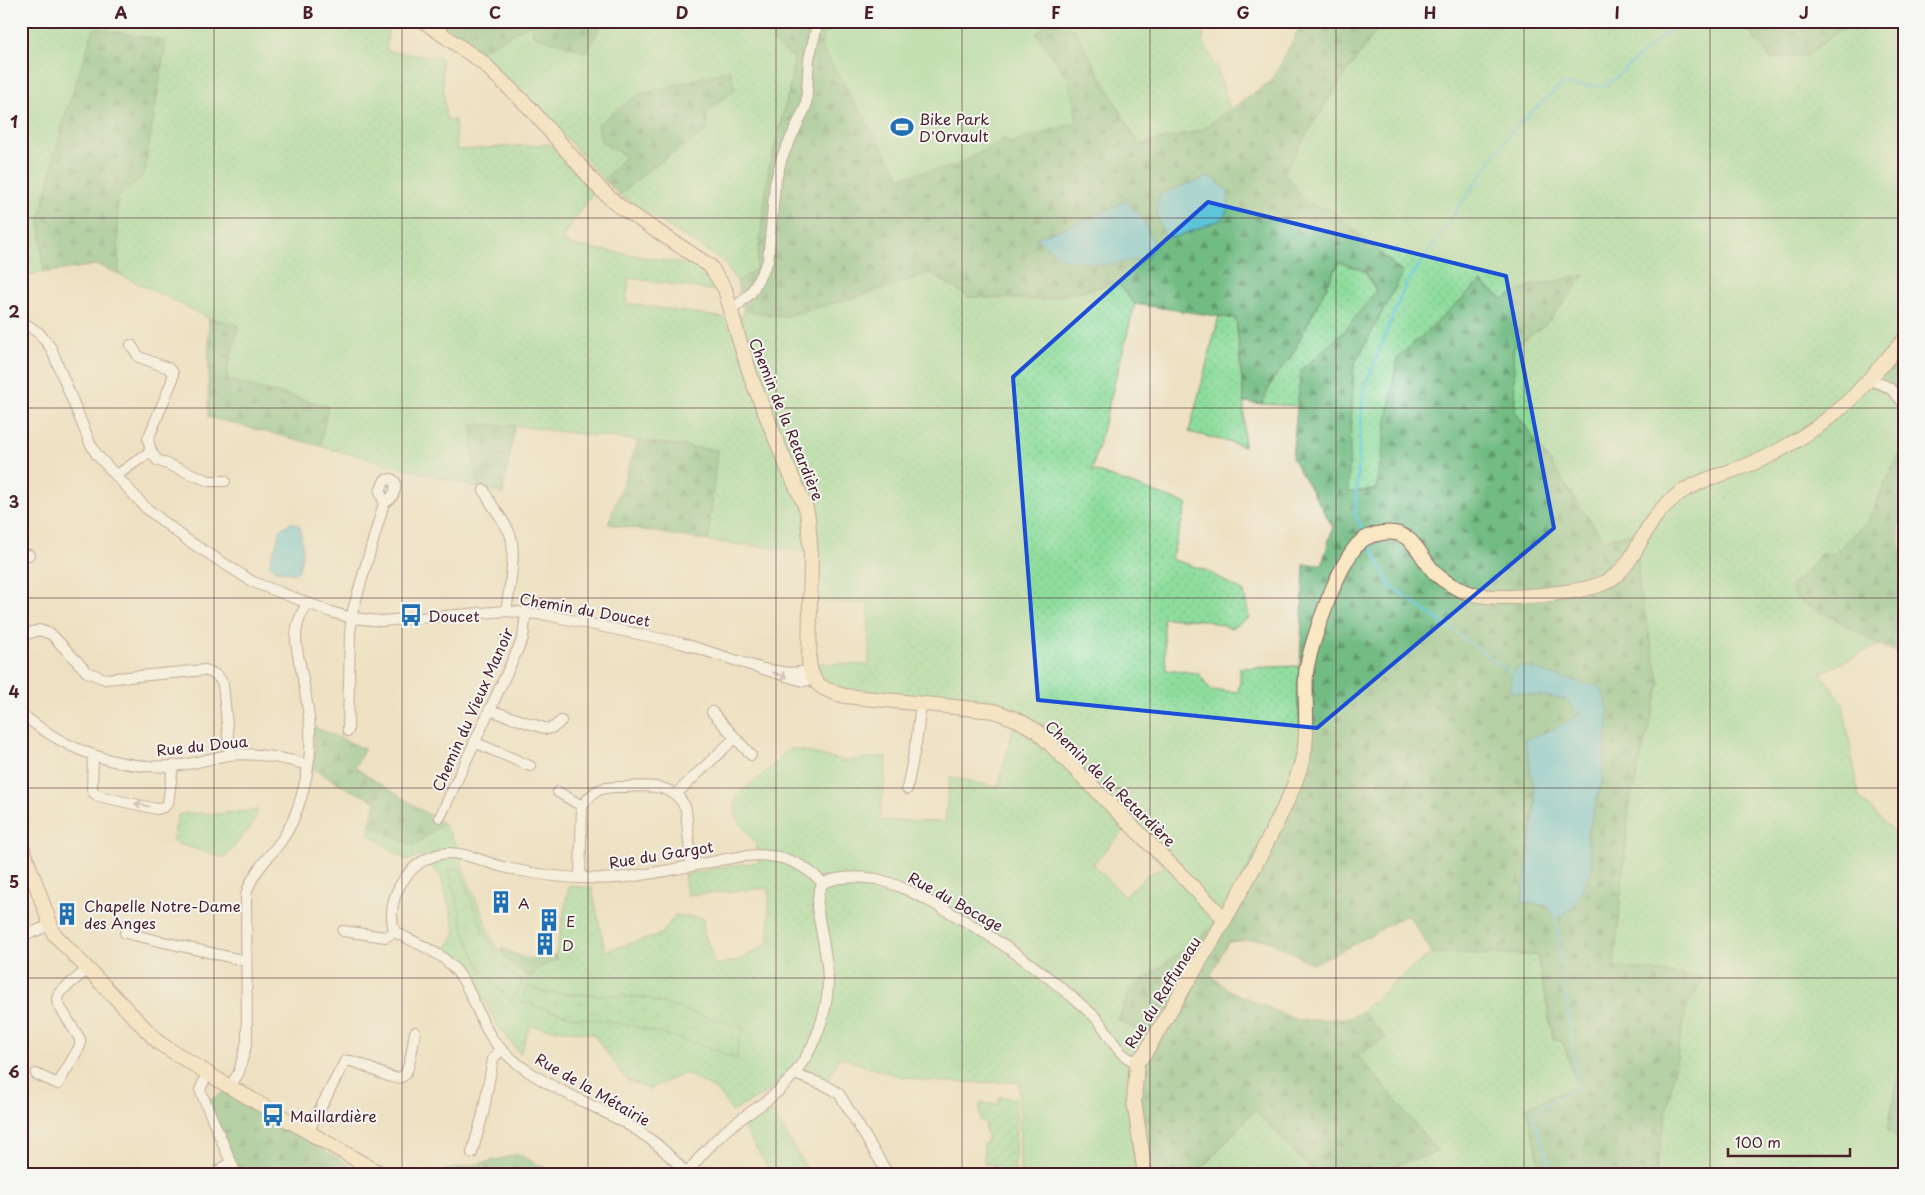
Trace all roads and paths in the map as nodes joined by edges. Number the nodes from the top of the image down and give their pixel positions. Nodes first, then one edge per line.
1 (423, 21) edge
2 (818, 21) edge
3 (732, 310) junction
4 (21, 321) edge
5 (1904, 340) edge
6 (131, 346) dead end
7 (1869, 379) junction
8 (1904, 404) edge
9 (151, 451) junction
10 (117, 475) junction
11 (225, 481) dead end
12 (484, 490) dead end
13 (384, 503) dead end
14 (307, 603) junction
15 (506, 611) junction
16 (526, 612) junction
17 (352, 618) junction
18 (21, 636) edge
19 (812, 675) junction
20 (921, 703) junction
21 (489, 710) junction
22 (712, 712) dead end
23 (21, 713) edge
24 (561, 721) dead end
25 (348, 731) dead end
26 (735, 738) junction
27 (474, 742) junction
28 (93, 755) junction
29 (230, 755) junction
30 (751, 756) dead end
31 (173, 766) junction
32 (308, 766) junction
33 (530, 766) dead end
34 (907, 789) dead end
35 (558, 792) dead end
36 (676, 794) junction
37 (582, 806) junction
38 (440, 817) dead end
39 (21, 844) edge
40 (691, 866) junction
41 (580, 878) junction
42 (823, 883) junction
43 (1225, 919) junction
44 (50, 925) junction
45 (21, 931) edge
46 (343, 931) dead end
47 (395, 932) junction
48 (125, 933) dead end
49 (246, 961) junction
50 (89, 968) junction
51 (415, 1032) dead end
52 (500, 1049) junction
53 (1137, 1062) junction
54 (36, 1074) dead end
55 (207, 1074) junction
56 (796, 1074) junction
57 (225, 1084) junction
58 (308, 1132) junction
59 (472, 1153) dead end
60 (231, 1162) junction
61 (215, 1174) edge
62 (236, 1174) edge
63 (381, 1174) edge
64 (686, 1174) edge
65 (888, 1174) edge
66 (1145, 1174) edge

1 - 3 street, Chemin de la Retardière
2 - 3 street
3 - 19 street, Chemin de la Retardière
4 - 10 street, Chemin du Doucet
5 - 7 street, Rue du Raffuneau
6 - 9 street
7 - 8 street
7 - 43 street, Rue du Raffuneau
9 - 10 street
9 - 11 street
10 - 14 street, Chemin du Doucet
12 - 15 street
13 - 17 street
14 - 17 street, Chemin du Doucet
14 - 32 street
15 - 16 street, Chemin du Doucet
15 - 17 street, Chemin du Doucet
16 - 19 street, Chemin du Doucet
16 - 21 street, Chemin du Vieux Manoir
17 - 25 street
18 - 29 street
19 - 20 street, Chemin de la Retardière
20 - 34 street
20 - 43 street, Chemin de la Retardière
21 - 24 street
21 - 27 street, Chemin du Vieux Manoir
22 - 26 street
23 - 28 street, Rue du Doua
26 - 30 street
26 - 36 street
27 - 33 street
27 - 38 street, Chemin du Vieux Manoir
28 - 31 street, Rue du Doua
31 -> 28 street
29 - 31 street, Rue du Doua
29 - 32 street, Rue du Doua
32 - 49 street
35 - 37 street
36 - 37 street
36 - 40 street
37 - 41 street
39 - 44 street
40 - 41 street, Rue du Gargot
40 - 42 street, Rue du Gargot
41 - 47 street, Rue du Gargot
42 - 53 street, Rue du Bocage
42 - 56 street
43 - 53 street, Rue du Raffuneau
44 - 45 street
44 - 50 street
46 - 47 street
47 - 52 street, Rue de la Métairie
48 - 49 street
49 - 57 street
50 - 54 street
50 - 55 street
51 - 58 street
52 - 59 street
52 - 64 street, Rue de la Métairie
53 - 66 street, Rue du Raffuneau
55 - 57 street
55 - 60 street
56 - 64 street
56 - 65 street
57 - 58 street
58 - 63 street
60 - 61 street
60 - 62 street

